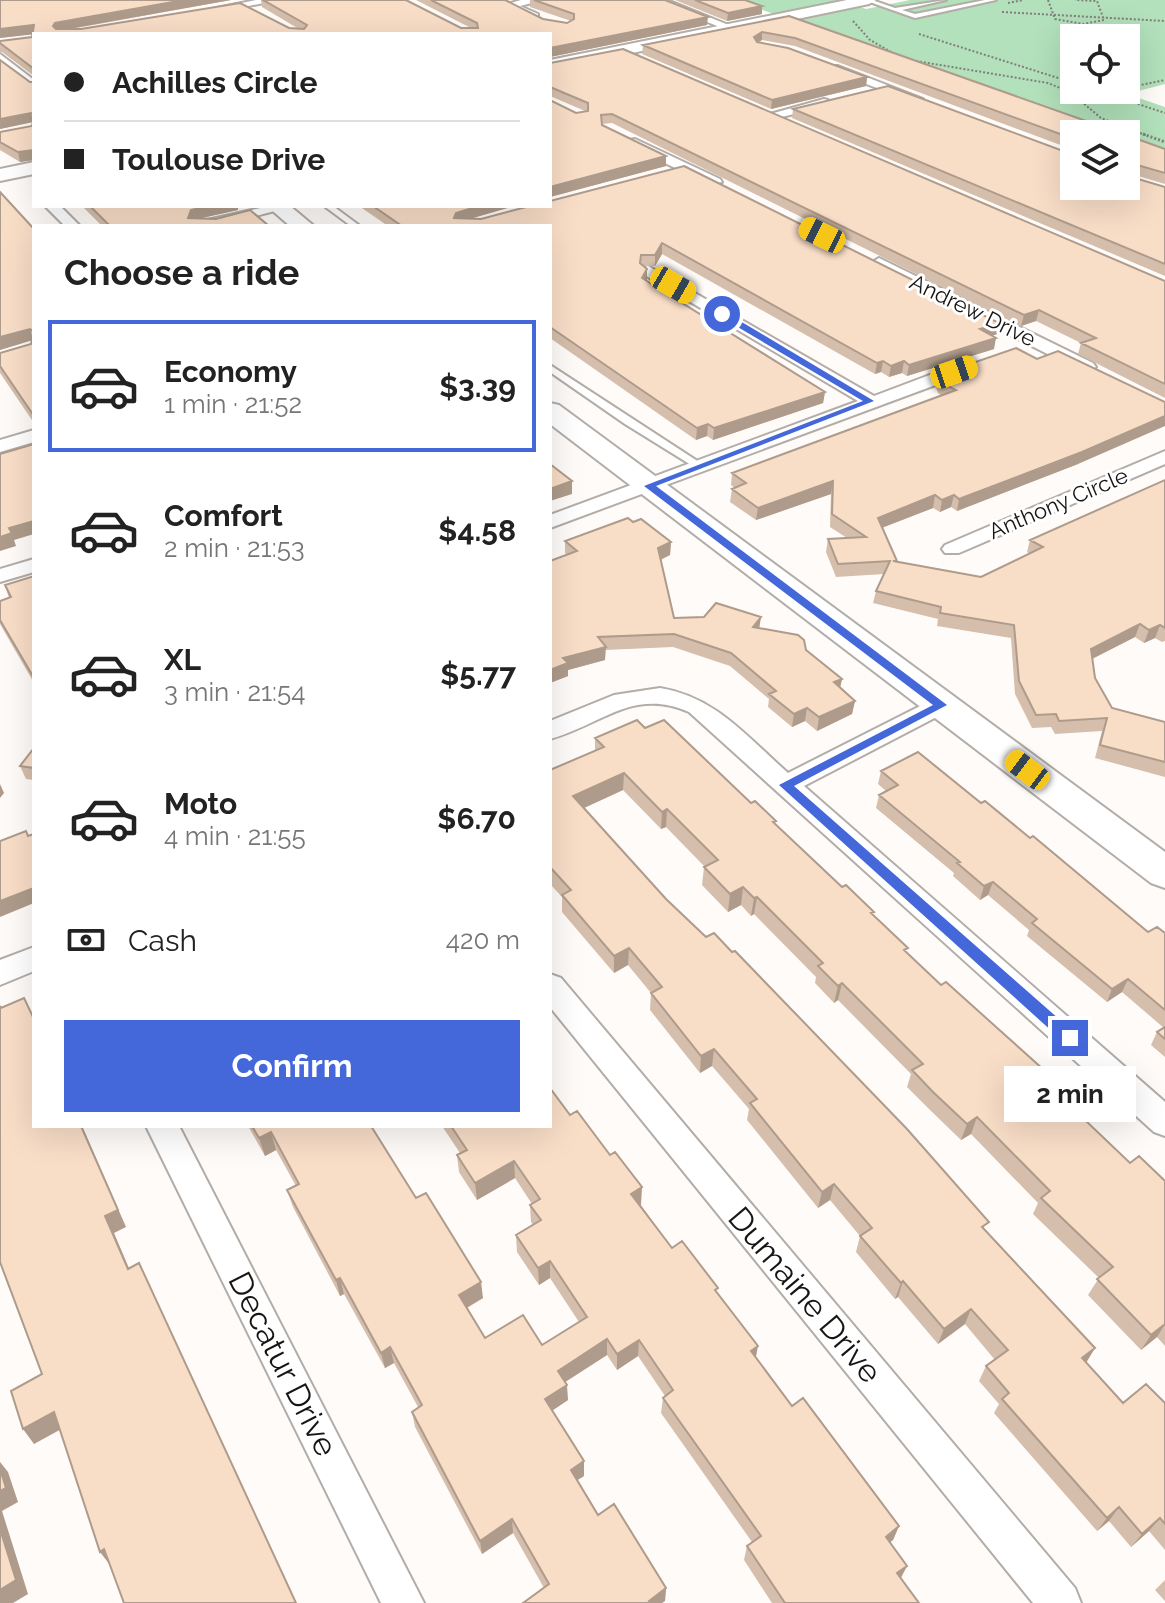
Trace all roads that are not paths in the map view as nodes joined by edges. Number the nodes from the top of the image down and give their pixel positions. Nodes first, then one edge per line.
1 (275, 0) edge
2 (539, 0) edge
3 (658, 0) edge
4 (943, 0) edge
5 (993, 0) edge
6 (863, 1) edge
7 (240, 2) edge
8 (895, 10) junction
9 (258, 12) edge
10 (197, 13) edge
11 (548, 22) edge
12 (731, 28) junction
13 (619, 51) junction
14 (0, 57) edge
15 (818, 62) edge
16 (648, 63) edge
17 (552, 65) edge
18 (24, 81) edge
19 (888, 88) junction
20 (858, 95) edge
21 (844, 98) edge
22 (931, 104) edge
23 (799, 128) edge
24 (621, 135) edge
25 (32, 168) edge
26 (687, 168) junction
27 (0, 175) edge
28 (657, 176) edge
29 (729, 189) edge
30 (54, 208) edge
31 (274, 208) edge
32 (279, 208) edge
33 (331, 208) edge
34 (71, 224) edge
35 (207, 224) edge
36 (300, 224) edge
37 (353, 224) edge
38 (870, 259) edge
39 (648, 271) edge
40 (1039, 342) junction
41 (1011, 352) edge
42 (983, 362) edge
43 (552, 369) edge
44 (1095, 371) edge
45 (870, 401) junction
46 (552, 413) edge
47 (32, 436) edge
48 (2, 442) edge
49 (1165, 457) edge
50 (700, 466) junction
51 (649, 486) junction
52 (552, 521) edge
53 (952, 549) dead end
54 (32, 566) edge
55 (0, 576) edge
56 (941, 705) junction
57 (552, 730) edge
58 (785, 785) junction
59 (1165, 873) edge
60 (32, 959) edge
61 (0, 973) edge
62 (552, 988) edge
63 (1165, 1122) edge
64 (163, 1128) edge
65 (403, 1603) edge
66 (1060, 1603) edge

1 - 7 street
2 - 11 street
3 - 12 street
4 - 8 lane
5 - 8 lane
6 - 8 lane
6 - 12 street
7 - 9 street
7 - 10 street
12 - 13 street
13 - 16 street
13 - 17 street
14 - 18 street
15 - 19 street
19 - 20 street
19 - 22 street
21 - 23 street
24 - 26 street
25 - 27 street
26 - 28 street
26 - 29 street
30 - 34 street
31 - 35 street
32 - 36 street
33 - 37 lane
38 - 40 street, Andrew Drive
39 - 45 street
40 - 41 street
40 - 44 street, Andrew Drive
42 - 45 street
43 - 50 lane
45 - 50 street
46 - 51 street
47 - 48 street
49 - 53 street, Anthony Circle
50 - 51 street
51 - 52 street
51 - 56 street
54 - 55 street
56 - 58 street
56 - 59 street
57 - 58 street
58 - 63 street
60 - 61 street
62 - 66 street, Dumaine Drive
64 - 65 street, Decatur Drive

